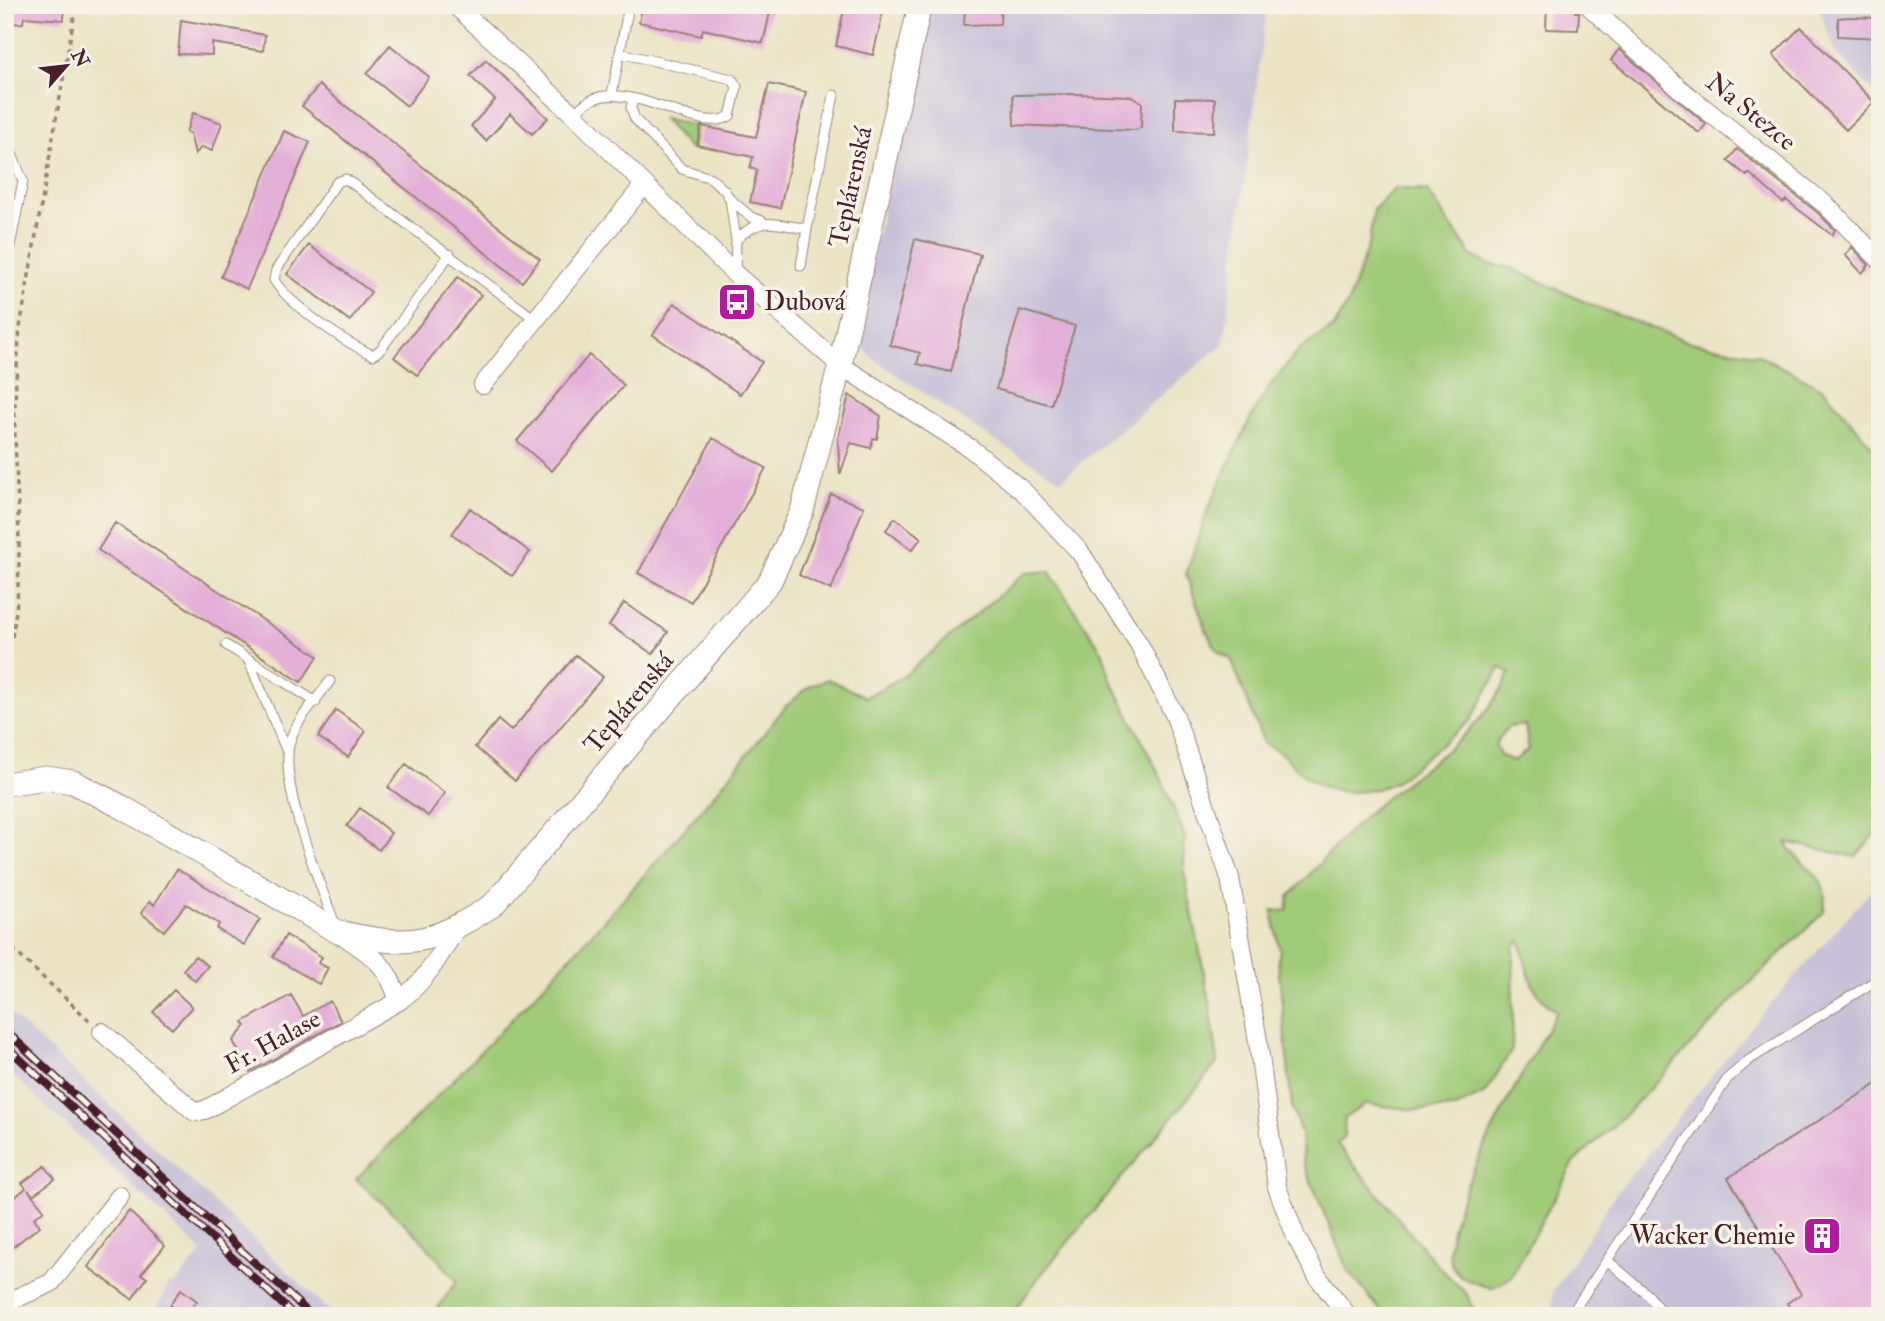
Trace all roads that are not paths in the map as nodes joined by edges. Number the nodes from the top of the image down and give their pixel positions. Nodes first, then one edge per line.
1 (455, 5) edge
2 (629, 5) edge
3 (920, 5) edge
4 (1588, 5) edge
5 (620, 52) junction
6 (611, 94) junction
7 (834, 95) dead end
8 (633, 99) junction
9 (574, 115) junction
10 (5, 137) edge
11 (644, 185) junction
12 (730, 199) junction
13 (761, 221) junction
14 (807, 229) junction
15 (736, 240) junction
16 (450, 254) junction
17 (1880, 260) edge
18 (801, 266) dead end
19 (5, 271) edge
20 (735, 274) junction
21 (535, 319) junction
22 (840, 365) junction
23 (483, 385) dead end
24 (226, 645) dead end
25 (248, 659) junction
26 (330, 681) dead end
27 (316, 702) junction
28 (287, 754) junction
29 (5, 784) edge
30 (456, 928) junction
31 (338, 932) junction
32 (1880, 978) edge
33 (398, 1001) junction
34 (102, 1032) road end
35 (120, 1196) dead end
36 (1607, 1260) junction
37 (5, 1303) edge
38 (1348, 1316) edge
39 (1570, 1316) edge
40 (1664, 1316) edge

1 - 9 street
2 - 5 lane
3 - 22 street, Teplárenská
4 - 17 street, Na Stezce
5 - 6 lane
5 - 8 lane
6 - 8 lane
6 - 9 lane
7 - 14 lane
8 - 12 lane
9 - 11 street
10 - 19 lane
11 - 20 street
11 - 21 street
12 - 13 lane
12 - 15 lane
13 - 14 lane
13 - 15 lane
14 - 18 lane
15 - 20 lane
16 - 16 lane
16 - 21 lane
20 - 22 street
21 - 23 street
22 - 30 street, Teplárenská
22 - 38 street
24 - 25 lane
25 - 27 lane
25 - 28 lane
26 - 27 lane
27 - 28 lane
28 - 31 lane
29 - 31 street, Teplárenská
30 - 31 street, Teplárenská
30 - 33 street
31 - 33 street
32 - 36 lane
33 - 34 street, Fr. Halase
35 - 37 street
36 - 39 lane
36 - 40 lane

